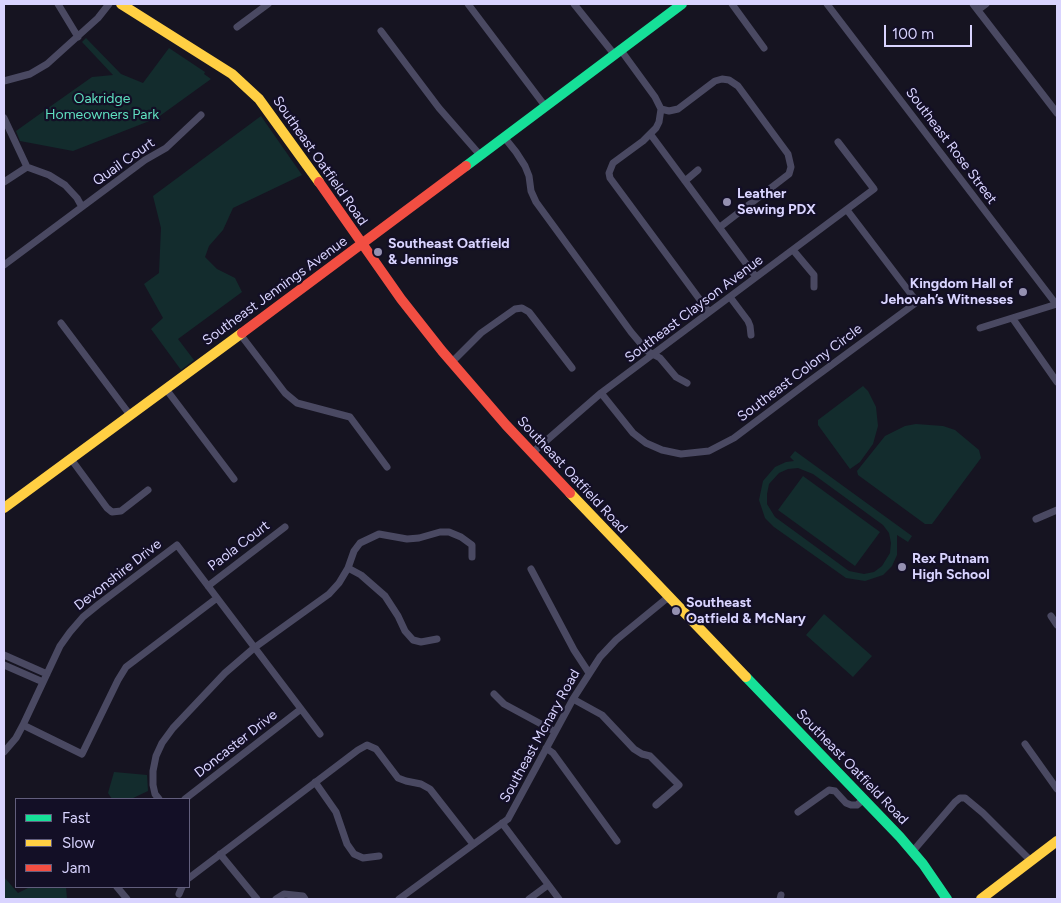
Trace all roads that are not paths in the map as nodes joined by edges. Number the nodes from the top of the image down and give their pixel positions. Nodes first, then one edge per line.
1 (58, 4) edge
2 (109, 4) edge
3 (120, 4) edge
4 (268, 4) edge
5 (468, 4) edge
6 (574, 4) edge
7 (682, 4) edge
8 (732, 4) edge
9 (827, 4) edge
10 (973, 4) edge
11 (986, 4) edge
12 (978, 10) junction
13 (237, 27) dead end
14 (381, 31) dead end
15 (78, 37) junction
16 (764, 48) dead end
17 (617, 52) junction
18 (4, 81) edge
19 (545, 106) junction
20 (661, 109) junction
21 (1057, 113) edge
22 (201, 116) dead end
23 (4, 118) edge
24 (651, 135) junction
25 (504, 137) junction
26 (838, 142) dead end
27 (480, 155) junction
28 (27, 167) junction
29 (698, 170) dead end
30 (685, 180) junction
31 (4, 182) edge
32 (82, 207) junction
33 (847, 210) junction
34 (720, 227) junction
35 (362, 244) junction
36 (794, 250) junction
37 (4, 264) edge
38 (756, 277) junction
39 (814, 287) dead end
40 (730, 297) junction
41 (1056, 304) edge
42 (710, 312) junction
43 (1013, 319) junction
44 (61, 323) dead end
45 (980, 328) dead end
46 (240, 334) junction
47 (750, 335) dead end
48 (654, 354) junction
49 (452, 362) junction
50 (572, 368) dead end
51 (1057, 382) edge
52 (687, 383) dead end
53 (166, 389) junction
54 (602, 393) junction
55 (130, 415) junction
56 (532, 453) junction
57 (71, 459) junction
58 (387, 467) dead end
59 (234, 479) dead end
60 (148, 490) dead end
61 (4, 508) edge
62 (1057, 510) edge
63 (1036, 519) dead end
64 (285, 527) dead end
65 (472, 557) dead end
66 (348, 568) junction
67 (531, 568) dead end
68 (208, 586) junction
69 (217, 598) junction
70 (674, 600) junction
71 (1051, 616) dead end
72 (1057, 624) edge
73 (436, 639) dead end
74 (254, 648) junction
75 (4, 655) edge
76 (4, 665) edge
77 (589, 673) junction
78 (47, 674) junction
79 (43, 682) junction
80 (494, 694) dead end
81 (573, 699) junction
82 (301, 709) junction
83 (23, 725) junction
84 (554, 732) junction
85 (320, 734) dead end
86 (1025, 744) dead end
87 (546, 748) junction
88 (4, 752) edge
89 (315, 782) junction
90 (1057, 790) edge
91 (158, 798) edge
92 (186, 798) edge
93 (864, 798) junction
94 (656, 805) dead end
95 (798, 812) dead end
96 (502, 823) junction
97 (617, 841) dead end
98 (1057, 841) edge
99 (473, 844) junction
100 (913, 851) junction
101 (220, 854) junction
102 (379, 856) dead end
103 (1031, 861) junction
104 (190, 877) edge
105 (548, 885) junction
106 (118, 888) edge
107 (127, 899) edge
108 (257, 899) edge
109 (276, 899) edge
110 (305, 899) edge
111 (399, 899) edge
112 (529, 899) edge
113 (559, 899) edge
114 (947, 899) edge
115 (981, 899) edge

1 - 15 street
2 - 15 street
3 - 35 main road, Southeast Oatfield Road
4 - 13 street
5 - 19 street
6 - 17 street
7 - 17 main road, Southeast Jennings Avenue
8 - 16 street
9 - 41 street, Southeast Rose Street
10 - 12 street
11 - 12 street
12 - 21 street
14 - 27 street
15 - 18 street
17 - 19 main road, Southeast Jennings Avenue
17 - 20 street
19 - 25 main road, Southeast Jennings Avenue
20 - 24 street
20 - 34 street
22 - 32 street, Quail Court
23 - 28 street
24 - 30 street
24 - 42 street
25 - 27 main road, Southeast Jennings Avenue
25 - 48 street
26 - 33 street, Southeast Clayson Avenue
27 - 35 main road, Southeast Jennings Avenue
28 - 31 street
28 - 32 street
29 - 30 street
30 - 34 street
32 - 37 street, Quail Court
33 - 36 street, Southeast Clayson Avenue
33 - 54 street, Southeast Colony Circle
34 - 38 street
35 - 46 main road, Southeast Jennings Avenue
35 - 49 main road, Southeast Oatfield Road
36 - 38 street, Southeast Clayson Avenue
36 - 39 street
38 - 40 street, Southeast Clayson Avenue
40 - 42 street, Southeast Clayson Avenue
40 - 47 street
41 - 43 street
42 - 48 street, Southeast Clayson Avenue
43 - 45 street
43 - 51 street
44 - 55 street
46 - 53 main road, Southeast Jennings Avenue
46 - 58 street
48 - 52 street
48 - 54 street, Southeast Clayson Avenue
49 - 50 street
49 - 56 main road, Southeast Oatfield Road
53 - 55 main road, Southeast Jennings Avenue
53 - 59 street
54 - 56 street, Southeast Clayson Avenue
55 - 57 main road, Southeast Jennings Avenue
56 - 70 main road, Southeast Oatfield Road
57 - 60 street
57 - 61 main road, Southeast Jennings Avenue
62 - 63 street
64 - 68 street, Paola Court
65 - 66 street
66 - 73 street
66 - 74 street
67 - 77 street
68 - 69 street, Devonshire Drive
68 - 78 street, Devonshire Drive
69 - 74 street, Devonshire Drive
69 - 83 street
70 - 77 street, Southeast Mcnary Road
70 - 93 main road, Southeast Oatfield Road
71 - 72 street
74 - 82 street, Devonshire Drive
74 - 91 street
75 - 78 street
76 - 79 street
77 - 81 street, Southeast Mcnary Road
78 - 79 street, Devonshire Drive
79 - 83 street, Devonshire Drive
80 - 84 street
81 - 84 street, Southeast Mcnary Road
81 - 94 street
82 - 85 street, Devonshire Drive
82 - 92 street, Doncaster Drive
83 - 88 street, Devonshire Drive
84 - 87 street, Southeast Mcnary Road
86 - 90 street
87 - 96 street, Southeast Mcnary Road
87 - 97 street
89 - 99 street
89 - 101 street
89 - 102 street
93 - 95 street
93 - 100 main road, Southeast Oatfield Road
96 - 99 street, Southeast Mcnary Road
96 - 105 street
98 - 103 main road
99 - 111 street, Southeast Mcnary Road
100 - 103 street
100 - 114 main road, Southeast Oatfield Road
101 - 104 street
101 - 108 street
103 - 115 main road
105 - 112 street
105 - 113 street
106 - 107 street
109 - 110 street

